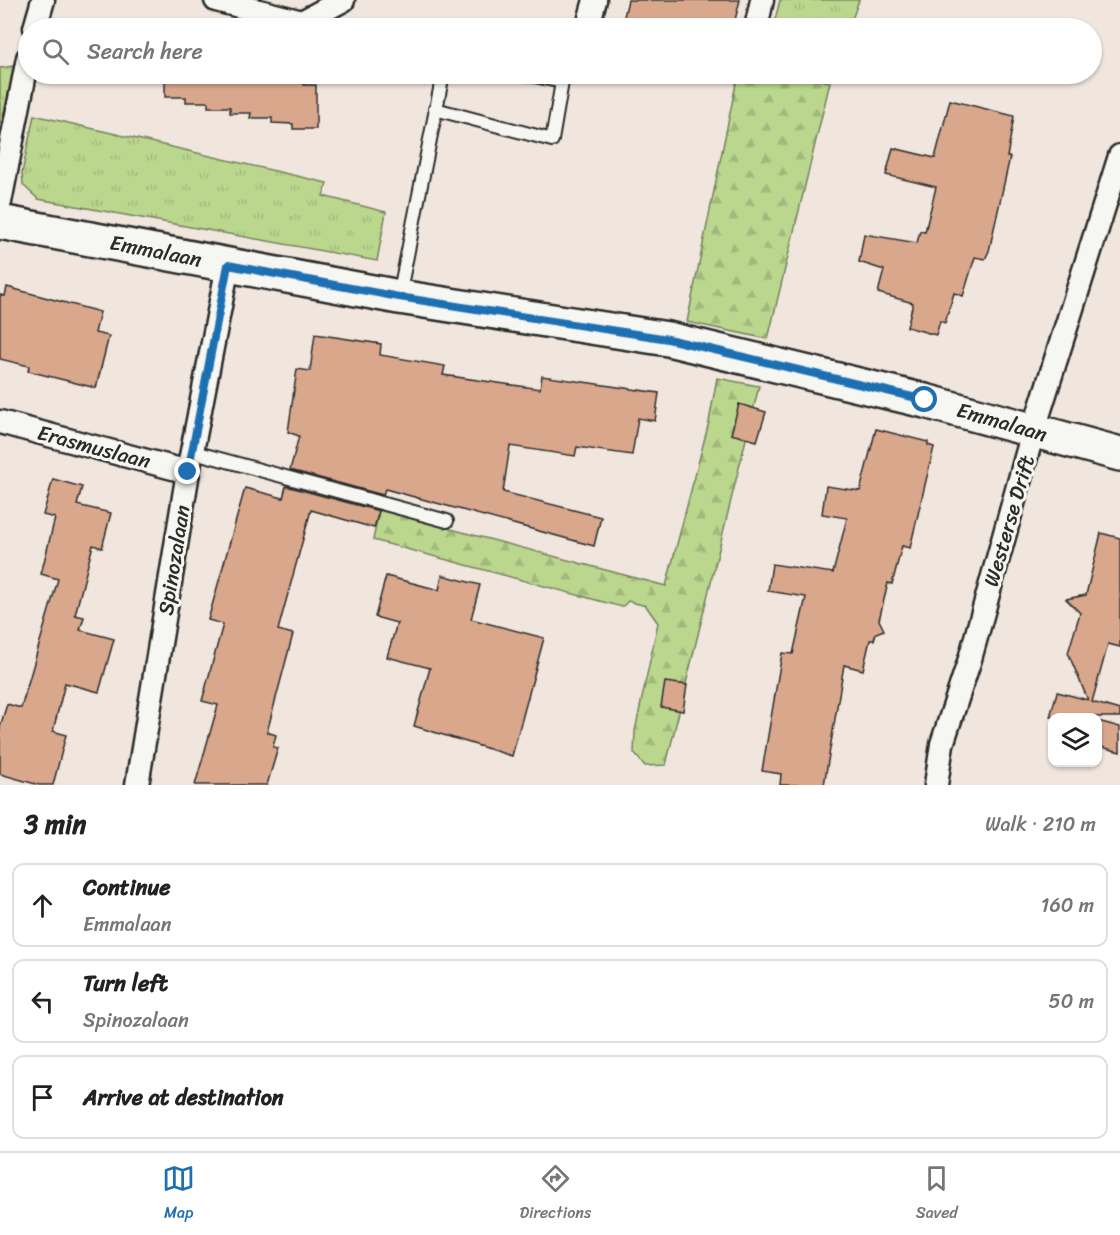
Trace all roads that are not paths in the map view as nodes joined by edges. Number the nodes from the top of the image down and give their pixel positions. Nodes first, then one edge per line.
1 (43, 0) edge
2 (216, 0) edge
3 (343, 0) edge
4 (762, 0) edge
5 (37, 18) edge
6 (286, 18) edge
7 (309, 18) edge
8 (758, 18) edge
9 (23, 84) edge
10 (441, 84) edge
11 (562, 84) edge
12 (435, 109) junction
13 (1120, 156) edge
14 (0, 202) edge
15 (0, 222) edge
16 (228, 265) junction
17 (399, 297) junction
18 (0, 422) edge
19 (1033, 432) junction
20 (1120, 454) edge
21 (191, 462) junction
22 (447, 521) dead end
23 (137, 785) edge
24 (936, 785) edge

1 - 5 street
2 - 6 street
3 - 7 street
4 - 8 street
9 - 14 street
10 - 12 lane
11 - 12 lane
12 - 17 lane
13 - 19 street, Westerse Drift
15 - 16 main road, Emmalaan
16 - 17 main road, Emmalaan
16 - 21 street, Spinozalaan
17 - 19 main road, Emmalaan
18 - 21 street, Erasmuslaan
19 - 20 main road, Emmalaan
19 - 24 street, Westerse Drift
21 - 22 lane
21 - 23 street, Spinozalaan

